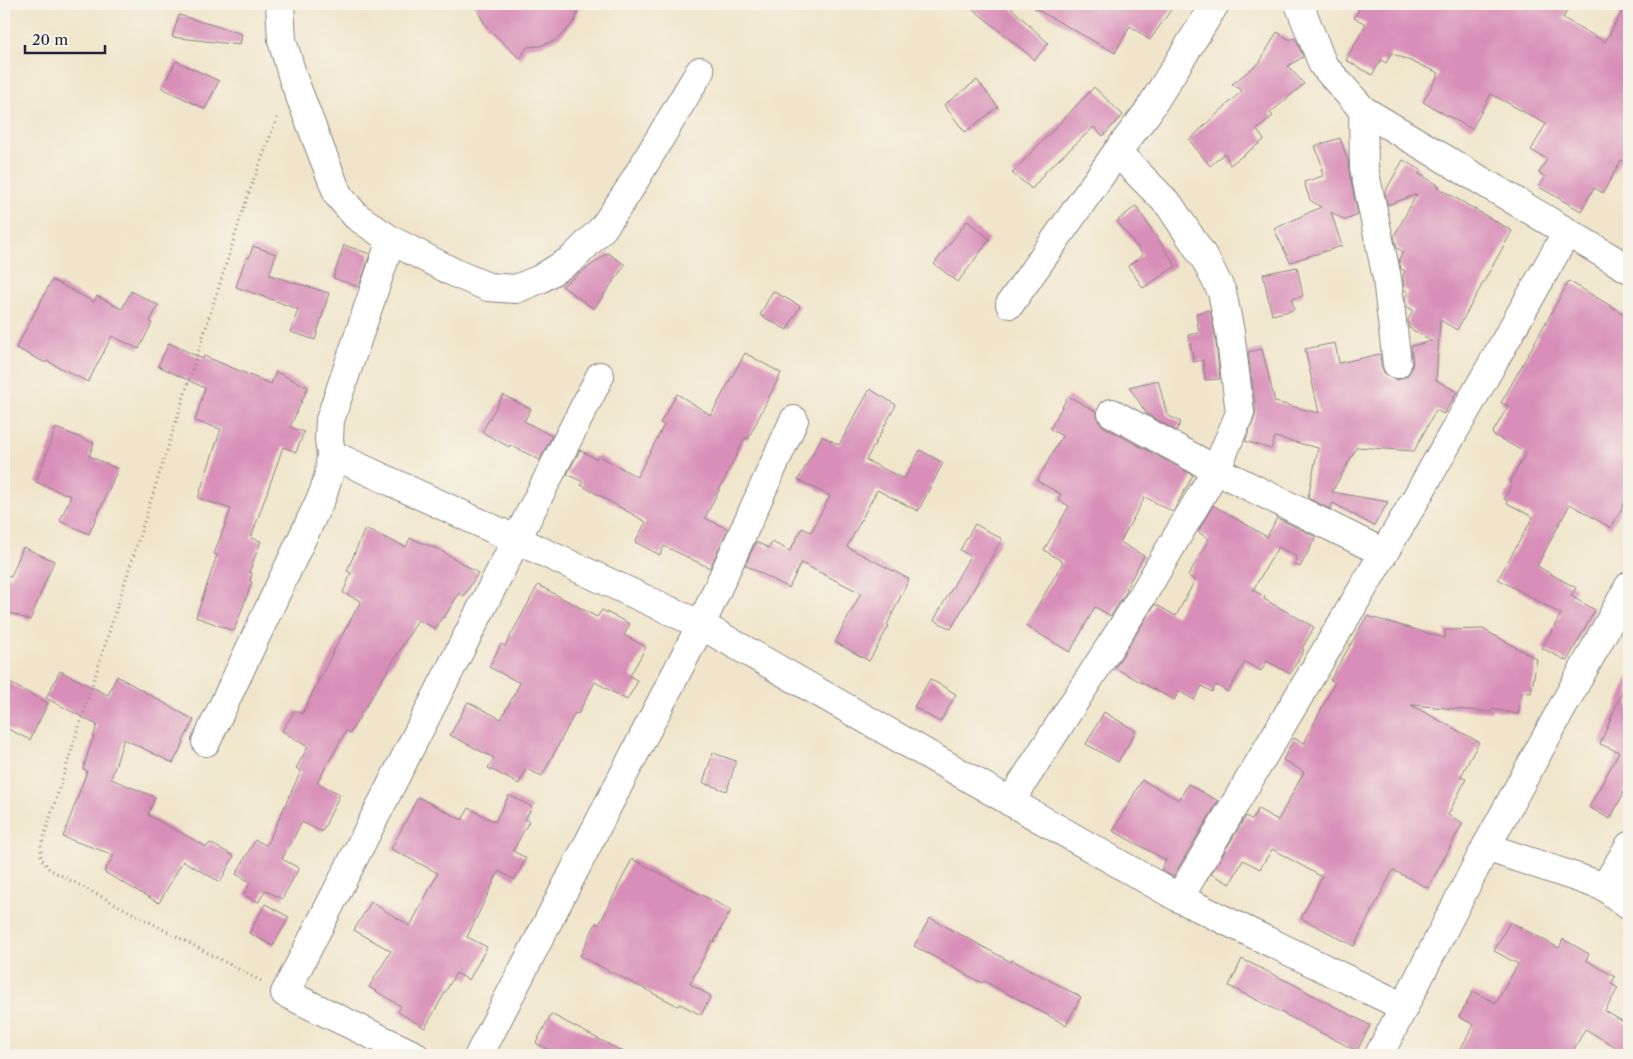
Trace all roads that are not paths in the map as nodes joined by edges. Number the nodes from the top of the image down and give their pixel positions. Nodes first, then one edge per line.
1 (280, 4) edge
2 (1215, 4) edge
3 (1299, 4) edge
4 (700, 71) dead end
5 (1364, 110) junction
6 (1117, 152) junction
7 (1567, 232) junction
8 (391, 240) junction
9 (1629, 269) edge
10 (1010, 304) dead end
11 (1397, 364) dead end
12 (600, 376) dead end
13 (1112, 413) dead end
14 (794, 420) dead end
15 (331, 454) junction
16 (1216, 470) junction
17 (516, 539) junction
18 (1384, 553) junction
19 (1629, 586) edge
20 (701, 625) junction
21 (206, 742) dead end
22 (1010, 802) junction
23 (1629, 846) edge
24 (1486, 847) junction
25 (1605, 886) junction
26 (1179, 898) junction
27 (1629, 906) edge
28 (1404, 1008) junction
29 (414, 1055) edge
30 (479, 1055) edge
31 (1379, 1055) edge

1 - 8 street
2 - 6 street
3 - 5 street
4 - 8 street
5 - 7 street
5 - 11 street
6 - 10 street
6 - 16 street
7 - 9 street
7 - 18 street
8 - 15 street
12 - 17 street
13 - 16 street
14 - 20 street
15 - 17 street
15 - 21 street
16 - 18 street
16 - 22 street
17 - 20 street
17 - 29 street
18 - 26 street
19 - 24 street
20 - 22 street
20 - 30 street
22 - 26 street
23 - 25 street
24 - 25 street
24 - 28 street
25 - 27 street
26 - 28 street
28 - 31 street

